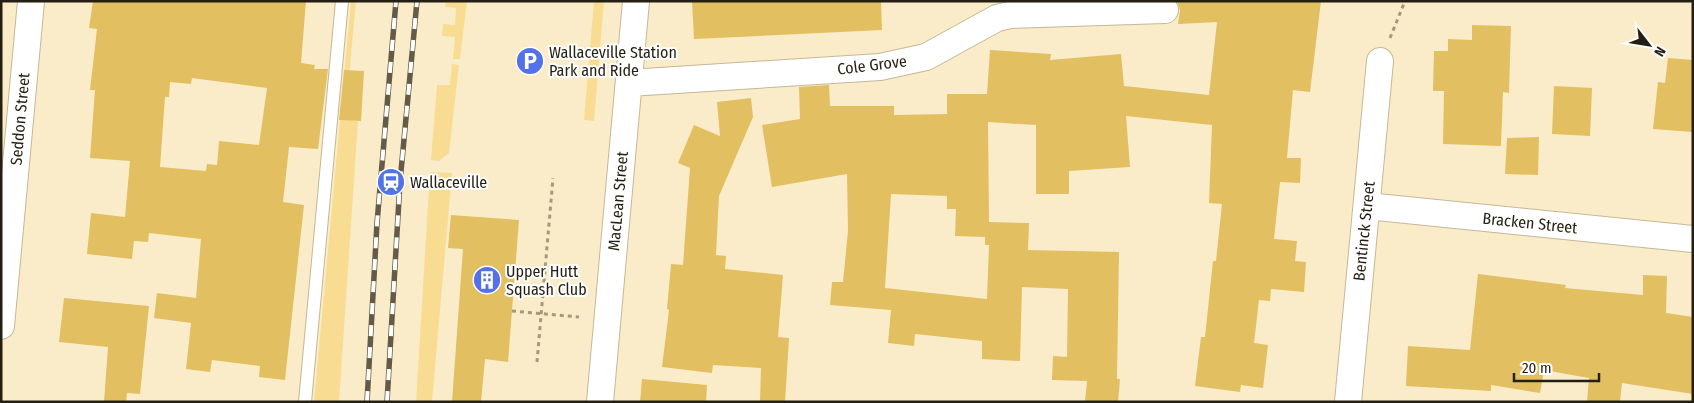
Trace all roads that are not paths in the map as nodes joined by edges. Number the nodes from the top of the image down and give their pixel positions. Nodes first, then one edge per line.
1 (31, 1) edge
2 (342, 1) edge
3 (636, 1) edge
4 (1165, 10) dead end
5 (1380, 61) road end
6 (629, 83) junction
7 (1367, 206) junction
8 (1693, 239) edge
9 (1, 326) edge
10 (305, 402) edge
11 (600, 402) edge
12 (1348, 402) edge

1 - 9 street, Seddon Street
2 - 10 lane
3 - 6 street, MacLean Street
4 - 6 street, Cole Grove
5 - 7 street, Bentinck Street
6 - 11 street, MacLean Street
7 - 8 street, Bracken Street
7 - 12 street, Bentinck Street

